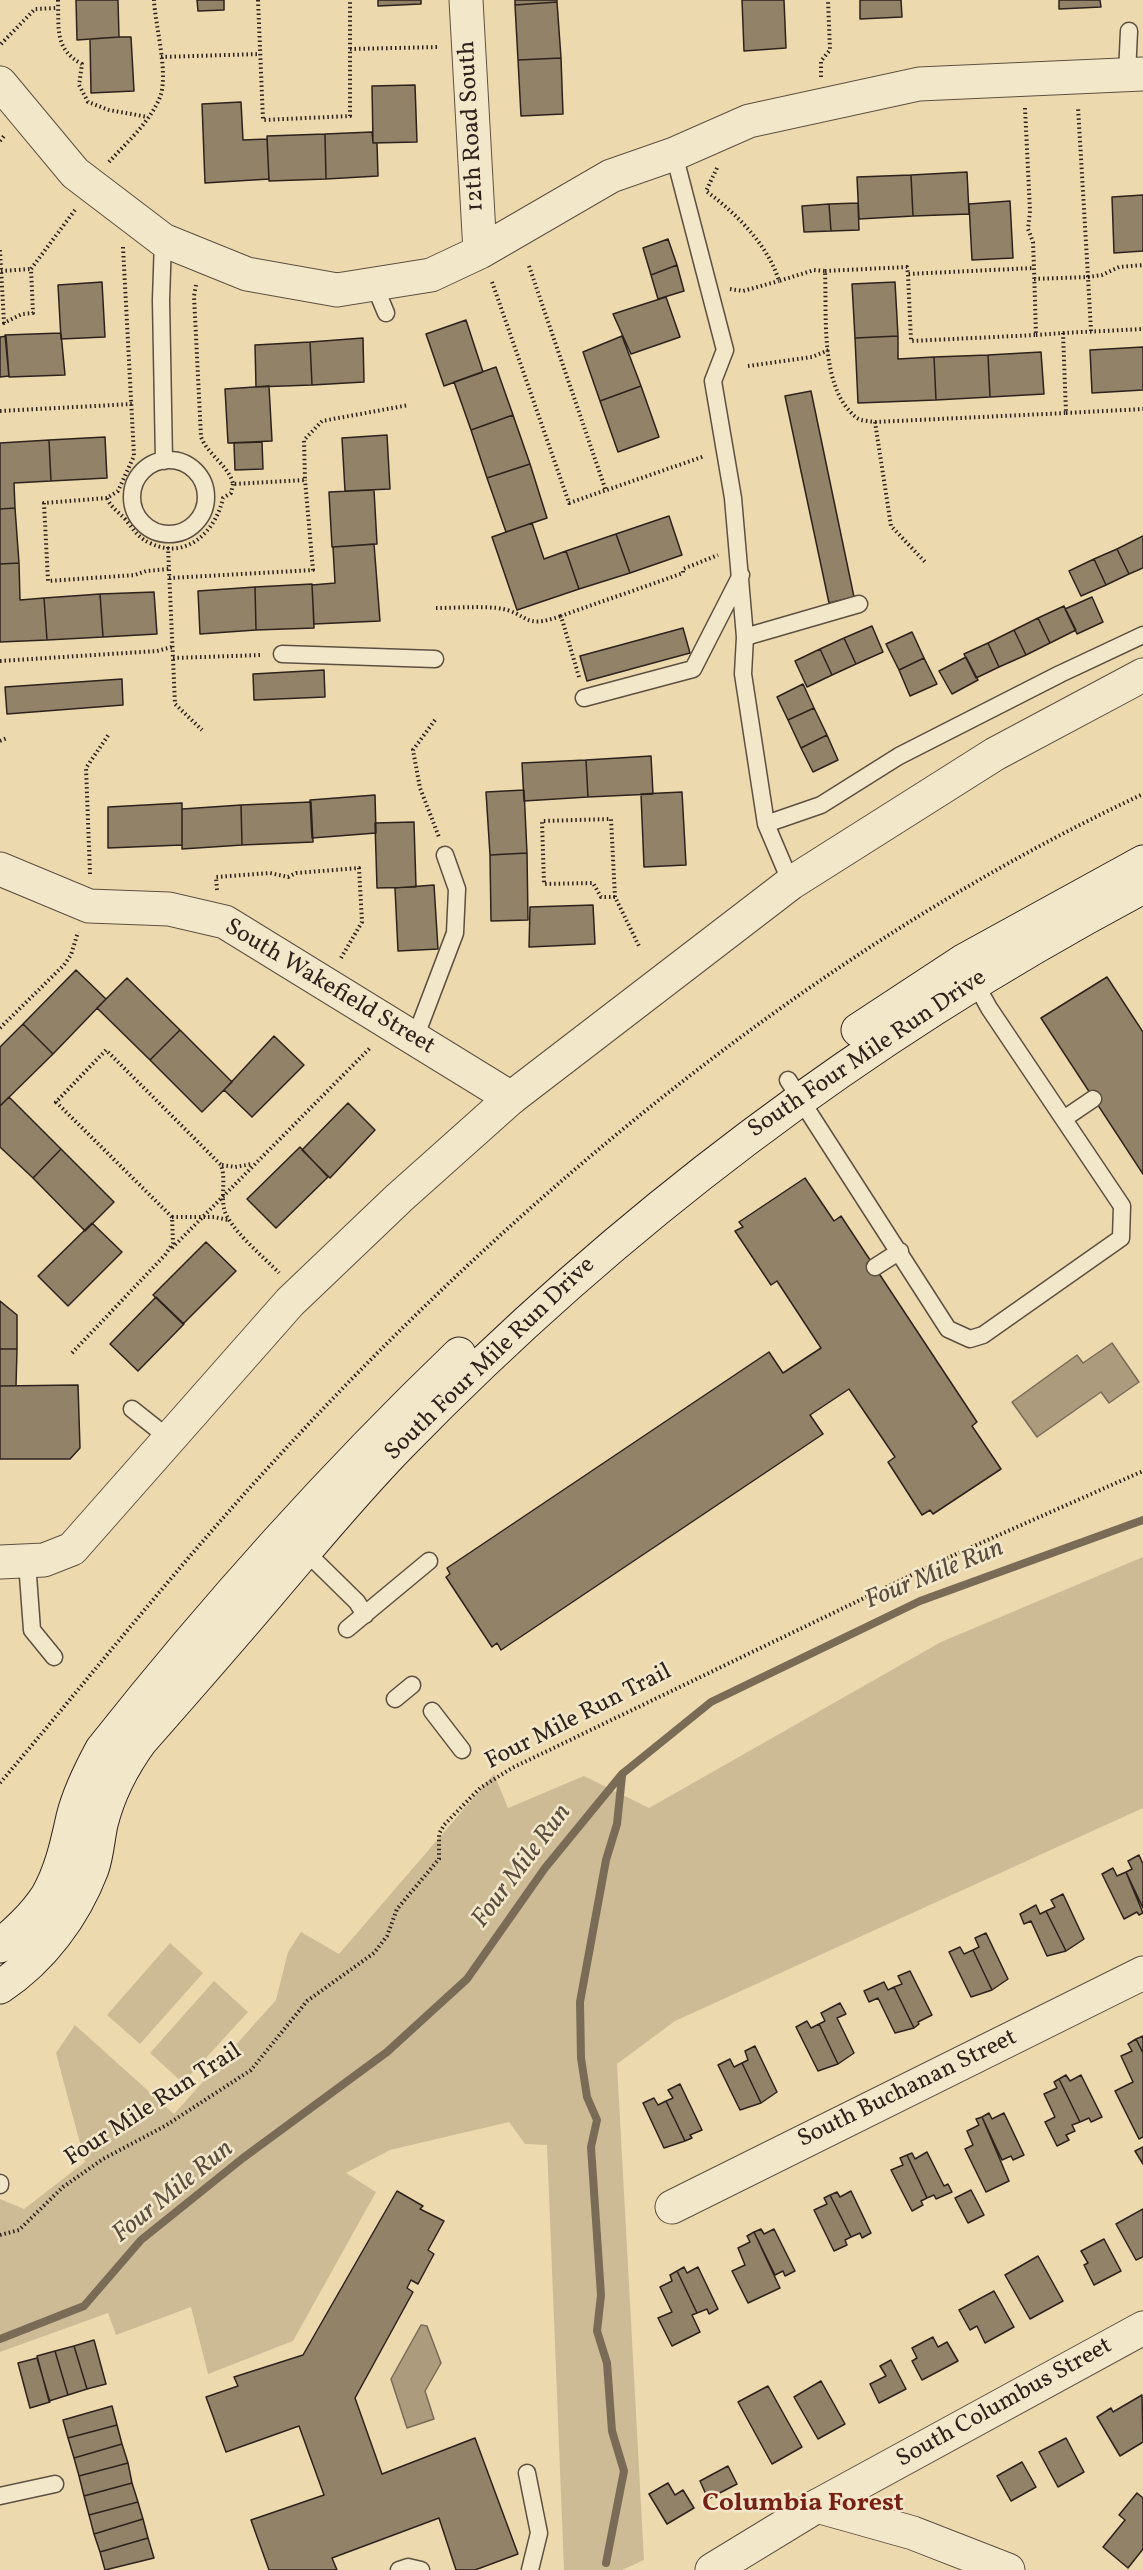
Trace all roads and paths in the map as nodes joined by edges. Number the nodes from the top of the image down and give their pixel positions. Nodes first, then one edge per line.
1 (58, 0) edge
2 (154, 0) edge
3 (258, 0) edge
4 (350, 0) edge
5 (466, 0) edge
6 (828, 0) edge
7 (58, 8) junction
8 (1129, 31) dead end
9 (1, 44) edge
10 (469, 46) junction
11 (350, 49) junction
12 (260, 54) junction
13 (161, 57) junction
14 (1135, 74) edge
15 (821, 78) dead end
16 (0, 83) edge
17 (1078, 106) dead end
18 (1025, 107) dead end
19 (148, 117) junction
20 (4, 136) dead end
21 (0, 141) edge
22 (674, 154) junction
23 (109, 163) dead end
24 (718, 167) dead end
25 (75, 210) dead end
26 (163, 240) junction
27 (0, 250) edge
28 (480, 252) junction
29 (529, 266) dead end
30 (1143, 266) edge
31 (1034, 268) junction
32 (31, 269) junction
33 (1, 271) edge
34 (825, 271) junction
35 (908, 274) junction
36 (1088, 277) junction
37 (1034, 279) junction
38 (779, 281) junction
39 (492, 282) dead end
40 (196, 285) dead end
41 (710, 286) junction
42 (1143, 329) edge
43 (1091, 332) junction
44 (1063, 333) junction
45 (1036, 335) junction
46 (829, 350) junction
47 (748, 366) dead end
48 (132, 404) dead end
49 (409, 405) dead end
50 (1143, 408) edge
51 (0, 411) edge
52 (1066, 413) junction
53 (875, 422) junction
54 (725, 448) junction
55 (164, 461) junction
56 (305, 480) junction
57 (606, 490) junction
58 (107, 498) dead end
59 (168, 547) dead end
60 (739, 551) junction
61 (926, 563) dead end
62 (169, 569) junction
63 (741, 574) junction
64 (169, 578) junction
65 (859, 604) dead end
66 (436, 609) dead end
67 (561, 616) junction
68 (1143, 635) edge
69 (745, 637) junction
70 (172, 647) junction
71 (282, 654) joint
72 (173, 658) junction
73 (435, 659) dead end
74 (0, 661) edge
75 (1143, 675) edge
76 (585, 698) joint
77 (435, 720) dead end
78 (202, 730) dead end
79 (109, 734) dead end
80 (7, 738) dead end
81 (0, 741) edge
82 (1143, 794) edge
83 (766, 824) junction
84 (445, 855) joint
85 (1143, 862) edge
86 (0, 869) edge
87 (90, 878) dead end
88 (791, 884) junction
89 (1143, 887) edge
90 (217, 894) dead end
91 (615, 897) junction
92 (78, 931) dead end
93 (639, 946) dead end
94 (341, 958) dead end
95 (969, 971) junction
96 (0, 1028) edge
97 (415, 1038) junction
98 (376, 1042) dead end
99 (794, 1089) junction
100 (511, 1098) junction
101 (1093, 1099) dead end
102 (1065, 1118) junction
103 (256, 1162) junction
104 (221, 1164) junction
105 (224, 1194) junction
106 (172, 1217) junction
107 (201, 1218) junction
108 (228, 1220) junction
109 (900, 1251) junction
110 (165, 1255) junction
111 (874, 1267) dead end
112 (282, 1276) dead end
113 (72, 1353) dead end
114 (132, 1409) dead end
115 (171, 1440) junction
116 (1143, 1471) edge
117 (296, 1542) junction
118 (429, 1561) dead end
119 (13, 1562) edge
120 (365, 1615) junction
121 (347, 1629) dead end
122 (54, 1657) dead end
123 (412, 1684) dead end
124 (395, 1699) dead end
125 (432, 1711) dead end
126 (462, 1750) dead end
127 (0, 1782) edge
128 (0, 1946) edge
129 (1143, 1973) edge
130 (0, 1987) edge
131 (672, 2207) dead end
132 (0, 2235) edge
133 (1143, 2328) edge
134 (526, 2473) dead end
135 (56, 2484) dead end
136 (0, 2496) edge
137 (816, 2506) junction
138 (399, 2570) edge
139 (421, 2570) edge
140 (530, 2570) edge
141 (712, 2570) edge
142 (1008, 2570) edge

1 - 7 path
2 - 13 path
3 - 12 path
4 - 11 path
5 - 10 street, 12th Road South
6 - 15 path
7 - 9 path
7 - 19 path
8 - 14 lane
10 - 11 path
10 - 28 street, 12th Road South
11 - 12 path
12 - 13 path
13 - 19 path
14 - 22 street
16 - 26 street
17 - 36 path
18 - 31 path
19 - 23 path
20 - 21 path
22 - 28 street
22 - 41 lane
24 - 38 path
25 - 32 path
26 - 28 street
26 - 55 lane
27 - 33 path
29 - 57 path
30 - 36 path
31 - 35 path
31 - 37 path
32 - 33 path
32 - 33 path
34 - 35 path
34 - 38 path
34 - 46 path
35 - 45 path
36 - 37 path
36 - 43 path
37 - 45 path
38 - 41 path
39 - 57 path
40 - 56 path
41 - 54 lane
42 - 43 path
43 - 44 path
44 - 45 path
44 - 52 path
46 - 47 path
46 - 53 path
48 - 51 path
49 - 56 path
50 - 52 path
52 - 53 path
53 - 61 path
54 - 57 path
54 - 60 lane
55 - 55 lane
56 - 64 path
58 - 62 path
59 - 62 path
60 - 63 lane
60 - 67 path
62 - 64 path
63 - 69 lane
63 - 76 lane
64 - 70 path
65 - 69 lane
66 - 67 path
67 - 76 path
68 - 83 lane
69 - 83 lane
70 - 72 path
70 - 74 path
71 - 72 path
71 - 73 lane
72 - 78 path
75 - 88 street
77 - 84 path
79 - 87 path
80 - 81 path
82 - 127 path
83 - 88 lane
84 - 97 lane
85 - 95 street, South Four Mile Run Drive
86 - 97 street, South Wakefield Street
88 - 100 street
89 - 95 street, South Four Mile Run Drive
90 - 94 path
91 - 91 path
91 - 93 path
92 - 96 path
95 - 99 street, South Four Mile Run Drive
95 - 102 lane
97 - 100 street, South Wakefield Street
98 - 103 path
99 - 109 lane
99 - 117 street, South Four Mile Run Drive
100 - 115 street
101 - 102 lane
102 - 109 lane
103 - 104 path
103 - 105 path
104 - 105 path
104 - 106 path
105 - 107 path
105 - 108 path
106 - 107 path
106 - 110 path
107 - 108 path
107 - 110 path
108 - 112 path
109 - 111 lane
110 - 113 path
114 - 115 lane
115 - 119 street
116 - 132 path, Four Mile Run Trail
117 - 120 lane
117 - 128 street, South Four Mile Run Drive
117 - 130 street, South Four Mile Run Drive
118 - 120 lane
119 - 122 lane
120 - 121 lane
123 - 124 lane
125 - 126 lane
129 - 131 street, South Buchanan Street
133 - 137 street, South Columbus Street
134 - 140 lane
135 - 136 lane
137 - 141 street, South Columbus Street
137 - 142 street
138 - 139 lane

